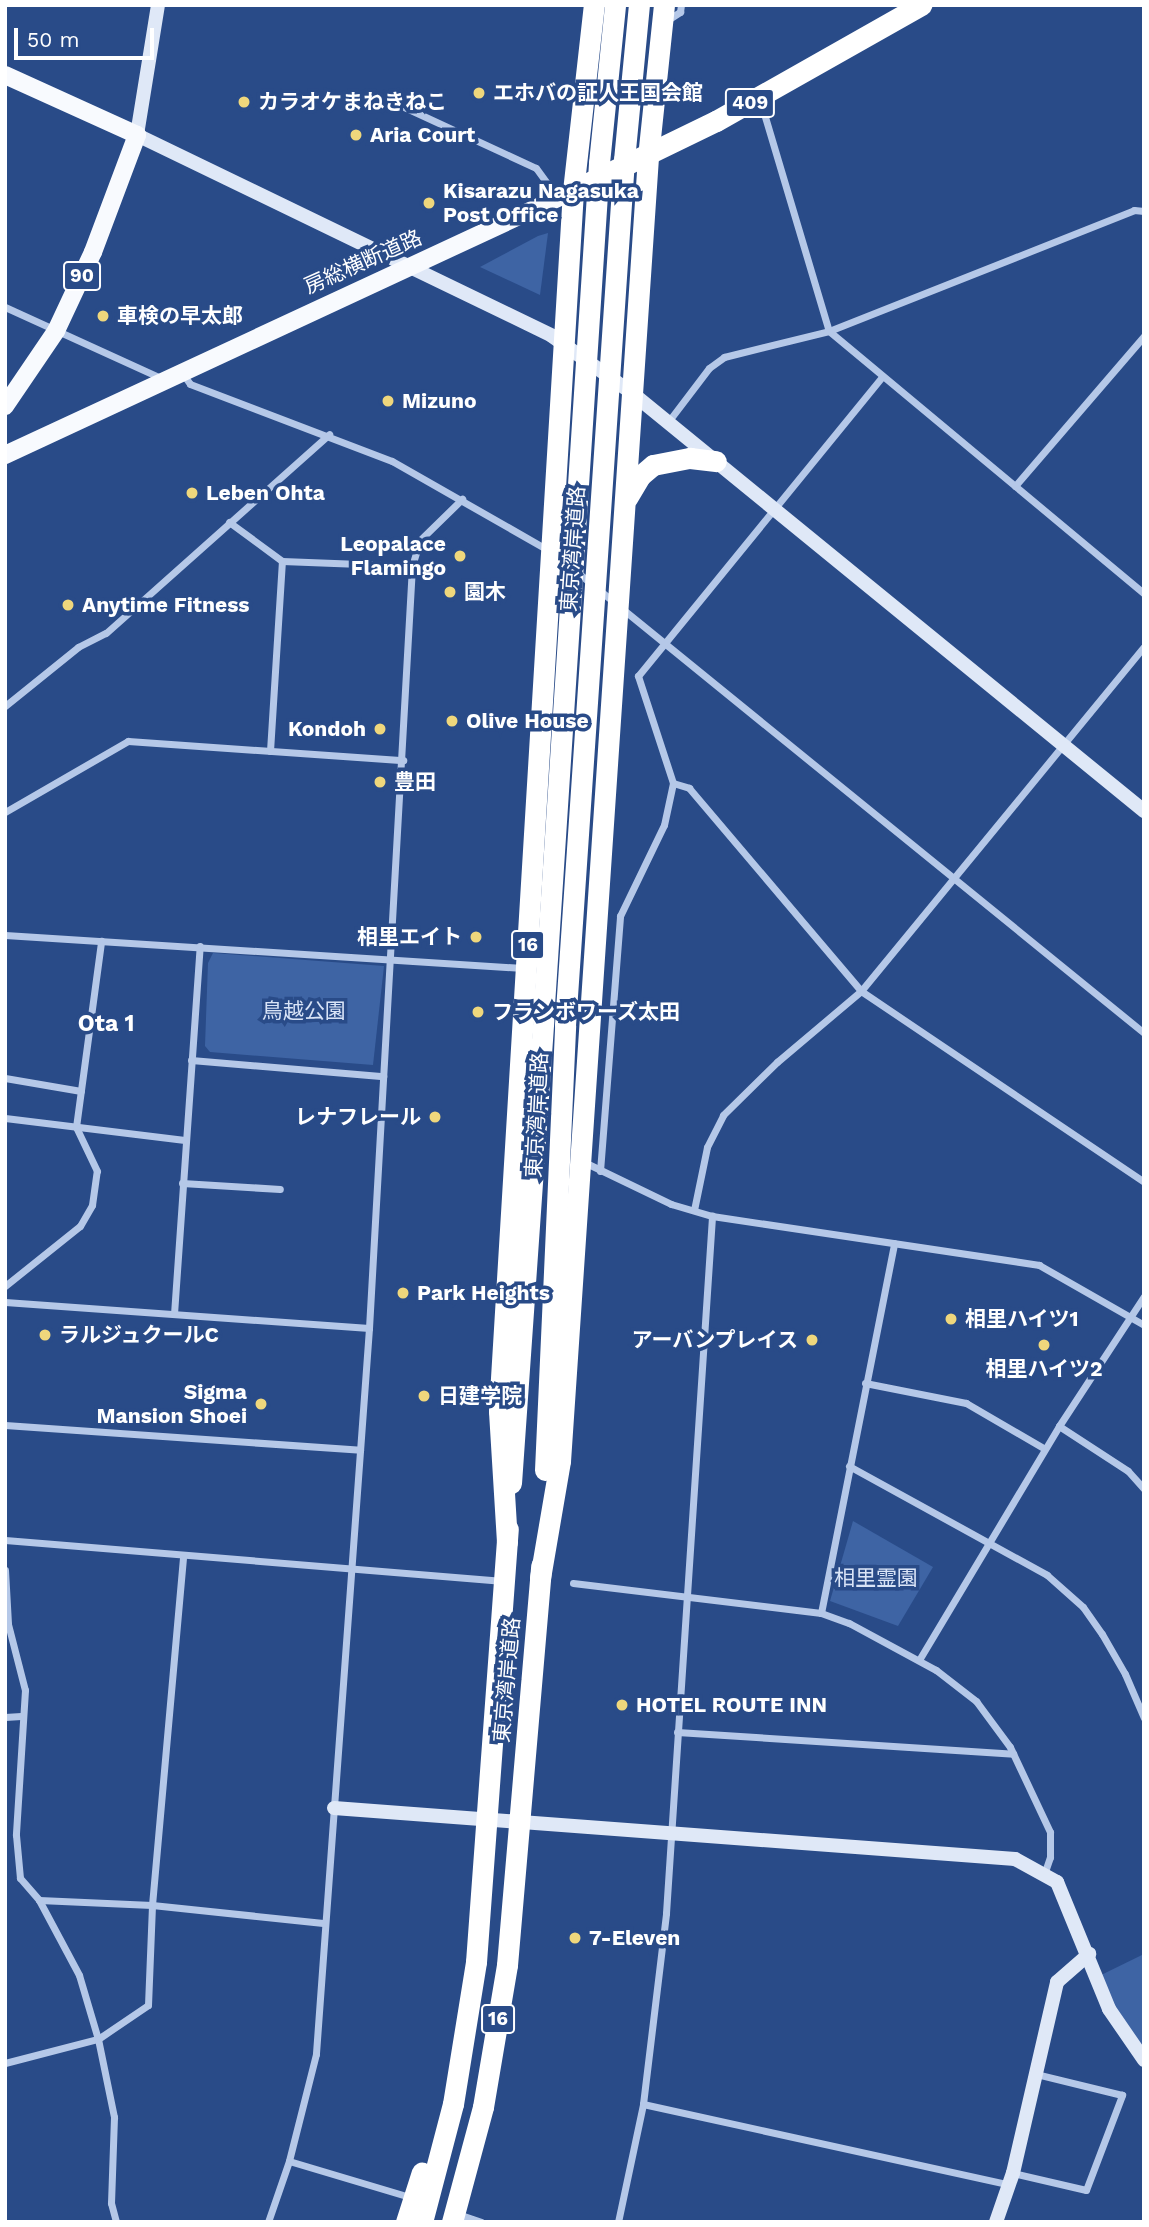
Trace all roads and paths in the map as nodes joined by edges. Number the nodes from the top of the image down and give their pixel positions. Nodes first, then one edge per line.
1 (158, 5) edge
2 (615, 5) edge
3 (639, 5) edge
4 (686, 5) edge
5 (921, 5) edge
6 (591, 8) edge
7 (671, 12) edge
8 (5, 75) edge
9 (760, 98) junction
10 (404, 107) dead end
11 (137, 135) junction
12 (648, 158) junction
13 (565, 194) junction
14 (1144, 211) edge
15 (413, 269) junction
16 (5, 307) edge
17 (56, 331) junction
18 (829, 331) junction
19 (1144, 335) edge
20 (566, 346) junction
21 (181, 370) junction
22 (883, 376) junction
23 (163, 379) junction
24 (632, 393) junction
25 (5, 407) edge
26 (668, 422) junction
27 (329, 434) junction
28 (5, 455) edge
29 (716, 461) junction
30 (1015, 486) junction
31 (462, 499) junction
32 (773, 507) junction
33 (623, 508) junction
34 (229, 522) junction
35 (551, 552) junction
36 (282, 561) junction
37 (412, 566) junction
38 (1144, 593) edge
39 (617, 602) junction
40 (663, 643) junction
41 (1144, 647) edge
42 (5, 706) edge
43 (1064, 746) junction
44 (270, 751) junction
45 (402, 760) junction
46 (673, 783) junction
47 (1144, 811) edge
48 (5, 812) edge
49 (955, 878) junction
50 (5, 935) edge
51 (101, 941) junction
52 (200, 946) junction
53 (390, 960) junction
54 (527, 968) junction
55 (861, 991) junction
56 (1144, 1033) edge
57 (191, 1060) junction
58 (383, 1076) junction
59 (5, 1078) edge
60 (81, 1091) junction
61 (5, 1118) edge
62 (76, 1127) junction
63 (184, 1140) junction
64 (582, 1160) junction
65 (600, 1171) junction
66 (1144, 1182) edge
67 (182, 1183) junction
68 (280, 1189) dead end
69 (694, 1210) junction
70 (712, 1216) junction
71 (894, 1243) junction
72 (5, 1286) edge
73 (1144, 1296) edge
74 (5, 1302) edge
75 (174, 1314) junction
76 (1128, 1316) junction
77 (1144, 1325) edge
78 (369, 1328) junction
79 (865, 1384) junction
80 (5, 1424) edge
81 (1059, 1426) junction
82 (1045, 1449) junction
83 (360, 1450) junction
84 (849, 1466) junction
85 (1144, 1489) edge
86 (5, 1540) edge
87 (990, 1541) junction
88 (507, 1542) junction
89 (183, 1555) junction
90 (5, 1570) edge
91 (354, 1570) junction
92 (540, 1578) junction
93 (505, 1581) junction
94 (573, 1583) dead end
95 (686, 1594) junction
96 (821, 1613) junction
97 (919, 1660) junction
98 (22, 1716) junction
99 (5, 1717) edge
100 (1144, 1718) edge
101 (677, 1731) junction
102 (1013, 1754) junction
103 (334, 1808) junction
104 (487, 1820) junction
105 (520, 1821) junction
106 (670, 1833) junction
107 (1044, 1874) junction
108 (38, 1900) junction
109 (152, 1905) junction
110 (323, 1923) junction
111 (1089, 1954) junction
112 (98, 2039) junction
113 (1144, 2060) edge
114 (5, 2063) edge
115 (1036, 2074) junction
116 (453, 2104) junction
117 (643, 2104) junction
118 (289, 2161) junction
119 (1011, 2179) junction
120 (414, 2198) junction
121 (454, 2219) edge
122 (116, 2222) edge
123 (268, 2222) edge
124 (405, 2222) edge
125 (422, 2222) edge
126 (481, 2222) edge
127 (618, 2222) edge
128 (996, 2222) edge

1 - 11 street
2 - 88 highway, 東京湾岸道路 / 16, bridge
3 - 92 highway, 東京湾岸道路 / 16, bridge
4 - 7 street
5 - 9 highway, 房総横断道路 / 409
6 - 13 highway, 16
7 - 12 highway, 16
8 - 11 main road
9 - 12 highway, 房総横断道路 / 409
9 - 18 street
10 - 13 street
11 - 15 street
11 - 17 main road, 90
12 - 13 highway, 房総横断道路 / 409
12 - 24 highway, 16
13 - 15 main road, 房総横断道路
13 - 20 highway, 16
14 - 18 street
15 - 20 street
15 - 21 main road, 房総横断道路
16 - 17 street
17 - 23 street
17 - 25 main road, 90
18 - 22 street
18 - 26 street
19 - 30 street
20 - 24 street
20 - 35 highway, 16
21 - 23 main road, 房総横断道路
21 - 27 street
22 - 30 street
22 - 32 street
23 - 28 main road, 房総横断道路
24 - 26 street
24 - 33 highway, 16
26 - 29 street
27 - 31 street
27 - 34 street
29 - 32 street
29 - 33 highway
30 - 38 street
31 - 35 street
31 - 37 street
32 - 40 street
32 - 43 street
33 - 39 highway, 16
34 - 36 street
34 - 42 street
35 - 39 street
35 - 54 highway, 16
36 - 37 street
36 - 44 street
37 - 45 street
39 - 40 street
39 - 64 highway, 16
40 - 46 street
40 - 49 street
41 - 43 street
43 - 47 street
43 - 49 street
44 - 45 street
44 - 48 street
45 - 53 street
46 - 55 street
46 - 65 street
49 - 55 street
49 - 56 street
50 - 51 street
51 - 52 street
51 - 60 street
52 - 53 street
52 - 57 street
53 - 54 street
53 - 58 street
54 - 88 highway, 16
55 - 66 street
55 - 69 street
57 - 58 street
57 - 63 street
58 - 78 street
59 - 60 street
60 - 62 street
61 - 62 street
62 - 63 street
62 - 72 street
63 - 67 street
64 - 65 street
64 - 92 highway, 16
65 - 69 street
67 - 68 street
67 - 75 street
69 - 70 street
70 - 71 street
70 - 95 street
71 - 76 street
71 - 79 street
73 - 76 street
74 - 75 street
75 - 78 street
76 - 77 street
76 - 81 street
78 - 83 street
79 - 82 street
79 - 84 street
80 - 83 street
81 - 82 street
81 - 85 street
82 - 87 street
83 - 91 street
84 - 87 street
84 - 96 street
86 - 89 street
87 - 97 street
87 - 100 street
88 - 93 highway, 東京湾岸道路 / 16
89 - 91 street
89 - 109 street
90 - 98 street
91 - 93 street
91 - 103 street
92 - 105 highway, 東京湾岸道路 / 16
93 - 104 highway, 東京湾岸道路 / 16
94 - 95 street
95 - 96 street
95 - 101 street
96 - 97 street
97 - 102 street
98 - 99 street
98 - 108 street
101 - 102 street
101 - 106 street
102 - 107 street
103 - 104 street
103 - 110 street
104 - 105 street
104 - 116 highway, 東京湾岸道路 / 16
105 - 106 street
105 - 121 highway, 東京湾岸道路 / 16
106 - 107 street
106 - 117 street
107 - 111 street
108 - 109 street
108 - 112 street
109 - 110 street
109 - 112 street
110 - 118 street
111 - 113 street
111 - 115 street
112 - 114 street
112 - 122 street
115 - 119 street
115 - 119 street
116 - 120 highway, 16
116 - 125 highway, 東京湾岸道路 / 16
117 - 119 street
117 - 127 street
118 - 120 street
118 - 123 street
119 - 128 street
120 - 124 highway, 16
121 - 126 street

